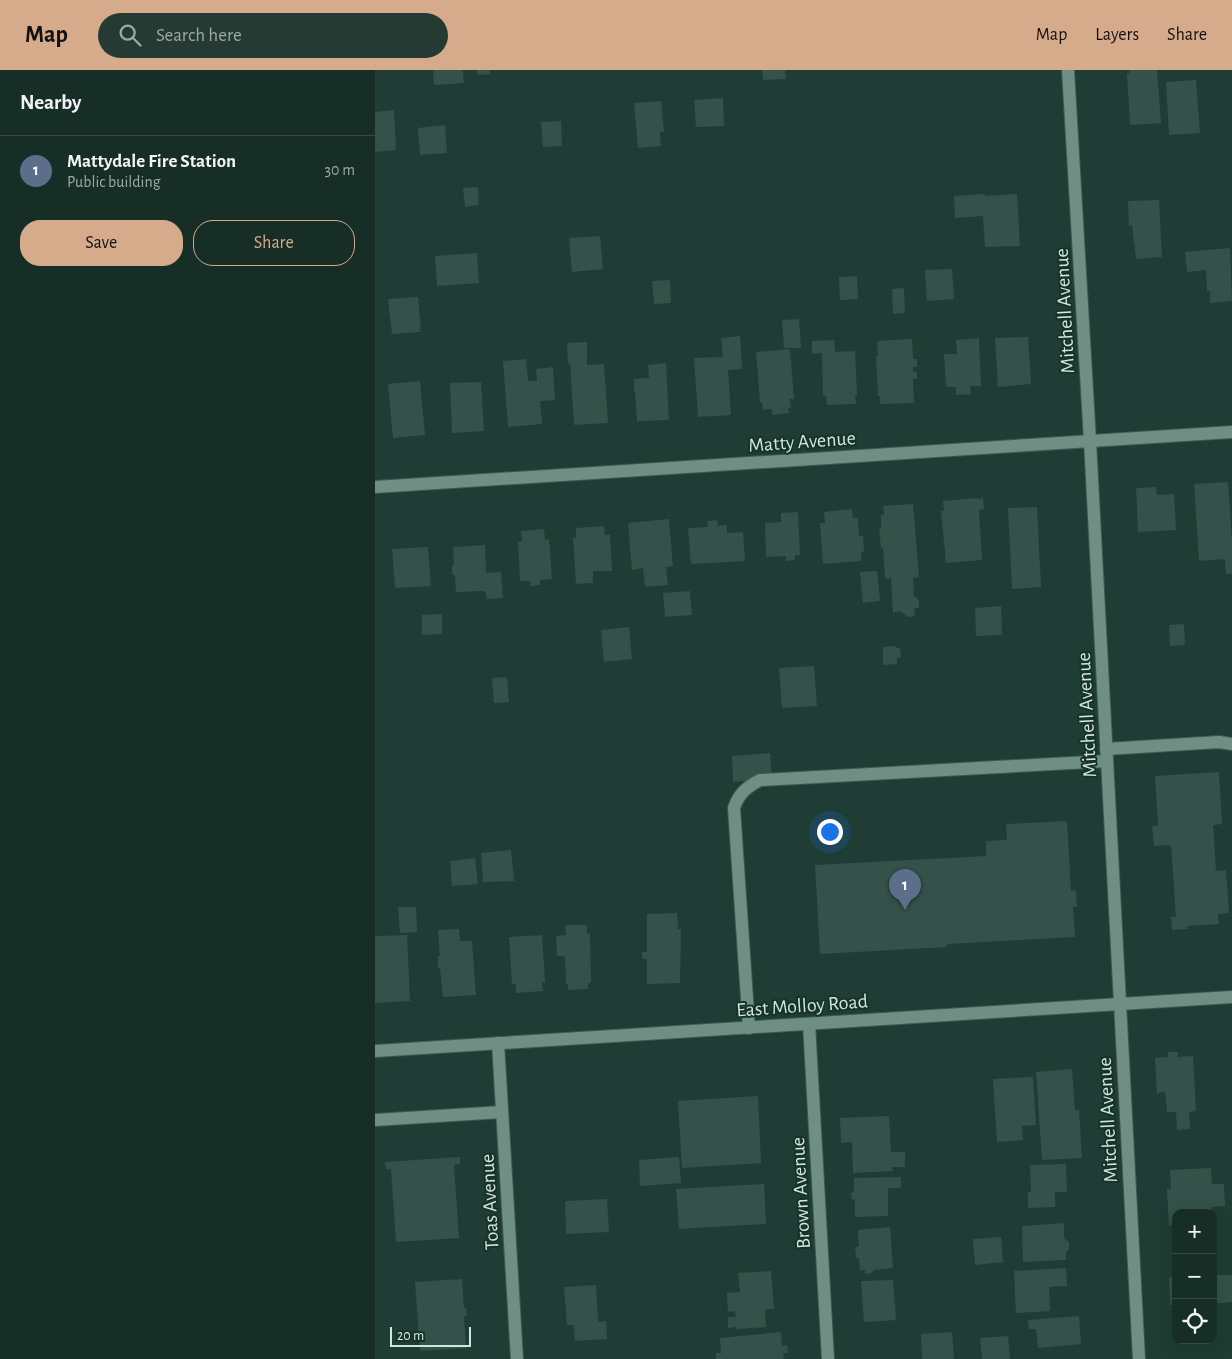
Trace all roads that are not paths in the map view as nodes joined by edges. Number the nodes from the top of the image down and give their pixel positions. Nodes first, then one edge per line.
1 (1068, 70) edge
2 (1232, 432) edge
3 (1090, 441) junction
4 (375, 487) edge
5 (1232, 744) edge
6 (1106, 755) junction
7 (1232, 997) edge
8 (1119, 1004) junction
9 (809, 1024) junction
10 (749, 1028) junction
11 (498, 1043) junction
12 (375, 1051) edge
13 (502, 1112) junction
14 (375, 1120) edge
15 (517, 1359) edge
16 (828, 1359) edge
17 (1139, 1359) edge

1 - 3 street, Mitchell Avenue
2 - 3 street, Matty Avenue
3 - 4 street, Matty Avenue
3 - 6 street, Mitchell Avenue
5 - 6 street
6 - 8 street, Mitchell Avenue
6 - 10 street
7 - 8 street, East Molloy Road
8 - 9 street, East Molloy Road
8 - 17 street, Mitchell Avenue
9 - 10 street, East Molloy Road
9 - 16 street, Brown Avenue
10 - 11 street, East Molloy Road
11 - 12 street, East Molloy Road
11 - 13 street, Toas Avenue
13 - 14 street
13 - 15 street, Toas Avenue

